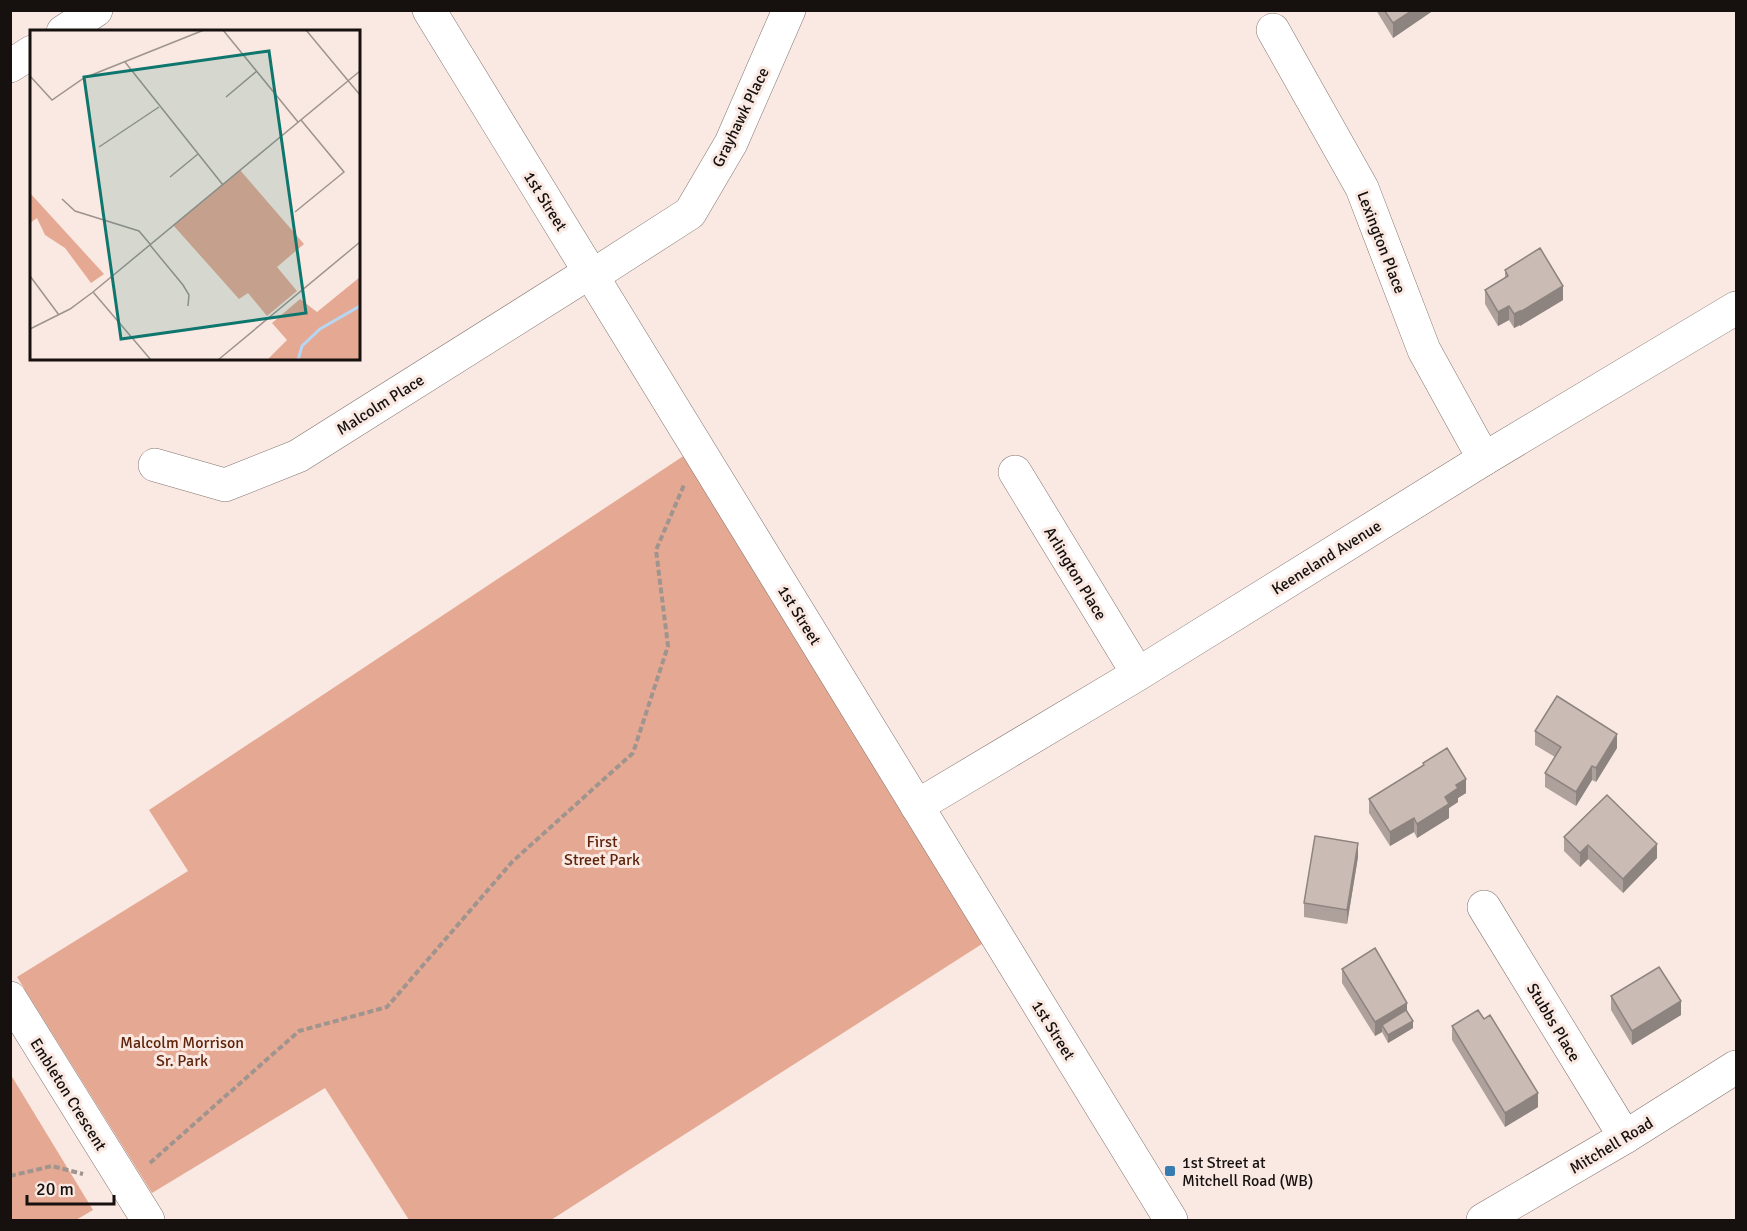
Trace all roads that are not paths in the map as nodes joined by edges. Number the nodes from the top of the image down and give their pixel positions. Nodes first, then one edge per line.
1 (96, 10) edge
2 (429, 10) edge
3 (789, 10) edge
4 (66, 30) edge
5 (1273, 30) dead end
6 (30, 53) edge
7 (10, 66) edge
8 (591, 274) junction
9 (1737, 308) edge
10 (1484, 459) junction
11 (155, 465) dead end
12 (1015, 472) dead end
13 (1138, 674) junction
14 (917, 806) junction
15 (1484, 907) dead end
16 (10, 998) edge
17 (1737, 1067) edge
18 (1624, 1137) junction
19 (148, 1221) edge
20 (1171, 1221) edge
21 (1484, 1221) edge

1 - 4 street
2 - 8 street, 1st Street
3 - 8 street, Grayhawk Place
5 - 10 street, Lexington Place
6 - 7 street
8 - 11 street, Malcolm Place
8 - 14 street, 1st Street
9 - 10 street, Keeneland Avenue
10 - 13 street, Keeneland Avenue
12 - 13 street, Arlington Place
13 - 14 street, Keeneland Avenue
14 - 20 street, 1st Street
15 - 18 street, Stubbs Place
16 - 19 street, Embleton Crescent
17 - 18 street, Mitchell Road
18 - 21 street, Mitchell Road

